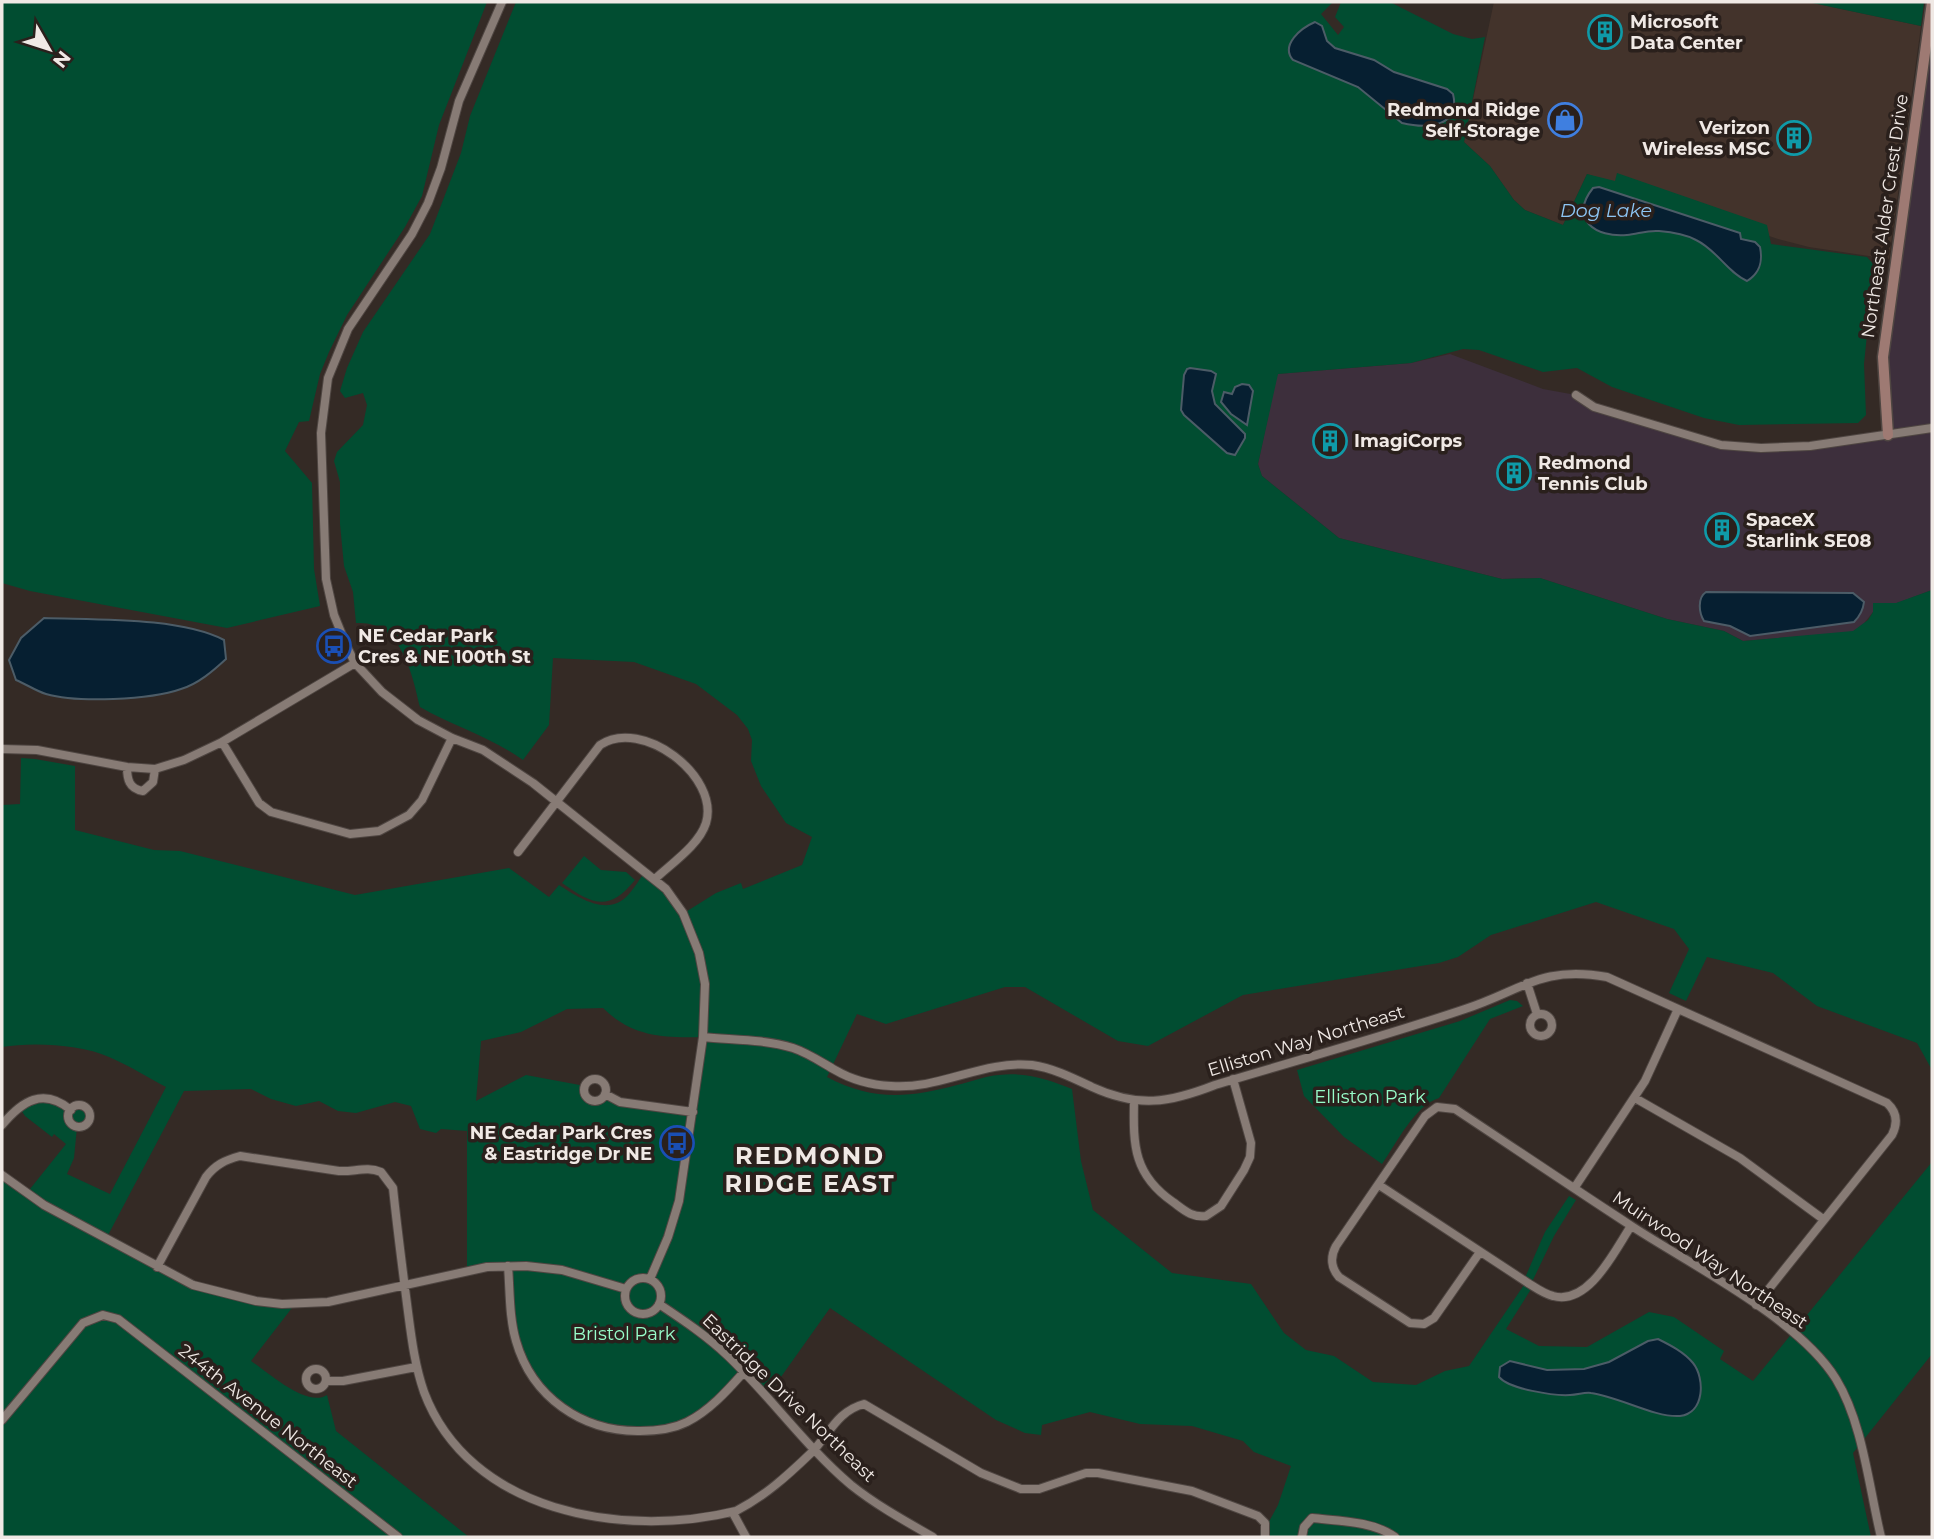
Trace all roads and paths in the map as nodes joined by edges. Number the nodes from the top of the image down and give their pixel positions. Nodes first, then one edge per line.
1 (502, 2) edge
2 (1932, 2) edge
3 (1576, 395) dead end
4 (1932, 428) edge
5 (1888, 435) junction
6 (355, 663) junction
7 (452, 738) junction
8 (222, 742) junction
9 (2, 749) edge
10 (127, 767) junction
11 (155, 769) junction
12 (557, 800) junction
13 (518, 852) dead end
14 (655, 879) junction
15 (1527, 983) junction
16 (1678, 1009) junction
17 (1537, 1014) dead end
18 (703, 1037) junction
19 (1233, 1079) junction
20 (605, 1094) dead end
21 (1635, 1098) junction
22 (1134, 1102) junction
23 (71, 1110) dead end
24 (693, 1112) junction
25 (2, 1125) edge
26 (2, 1175) edge
27 (1379, 1185) junction
28 (1575, 1188) junction
29 (1823, 1219) junction
30 (1631, 1226) junction
31 (1480, 1252) junction
32 (508, 1266) junction
33 (157, 1267) junction
34 (650, 1279) junction
35 (404, 1284) junction
36 (626, 1289) junction
37 (659, 1304) junction
38 (1756, 1305) junction
39 (416, 1367) junction
40 (743, 1373) junction
41 (326, 1381) dead end
42 (2, 1420) edge
43 (814, 1450) junction
44 (514, 1502) dead end
45 (733, 1513) junction
46 (691, 1528) dead end
47 (398, 1537) edge
48 (746, 1537) edge
49 (933, 1537) edge
50 (1265, 1537) edge
51 (1302, 1537) edge
52 (1395, 1537) edge
53 (1881, 1537) edge

1 - 6 street
2 - 5 street, Northeast Alder Crest Drive
3 - 5 street
4 - 5 street
6 - 7 street
6 - 8 street
7 - 8 street
7 - 12 street
8 - 11 street
9 - 10 street
10 - 11 street
10 - 11 street
12 - 13 street
12 - 14 street
12 - 14 street
14 - 18 street
15 - 16 street, Elliston Way Northeast
15 - 17 street
15 - 19 street, Elliston Way Northeast
16 - 21 street
16 - 29 street, Elliston Way Northeast
18 - 22 street, Elliston Way Northeast
18 - 24 street
19 - 22 street, Elliston Way Northeast
19 - 22 street
20 - 24 street
21 - 28 street
21 - 29 street
23 - 25 street
24 - 34 street
26 - 33 street
27 - 28 street, Muirwood Way Northeast
27 - 31 street
27 - 31 street
28 - 30 street, Muirwood Way Northeast
29 - 38 street
30 - 31 street
30 - 38 street, Muirwood Way Northeast
32 - 35 street
32 - 36 street
32 - 40 street
33 - 35 street
33 - 35 street
34 - 36 street
34 - 37 street
35 - 39 street
36 - 37 street
37 - 40 street, Eastridge Drive Northeast
38 - 53 street, Muirwood Way Northeast
39 - 41 street
39 - 44 street
40 - 43 street, Eastridge Drive Northeast
42 - 47 street, 244th Avenue Northeast
43 - 45 street
43 - 49 street, Eastridge Drive Northeast
43 - 50 street
45 - 46 street
45 - 48 street
51 - 52 street

